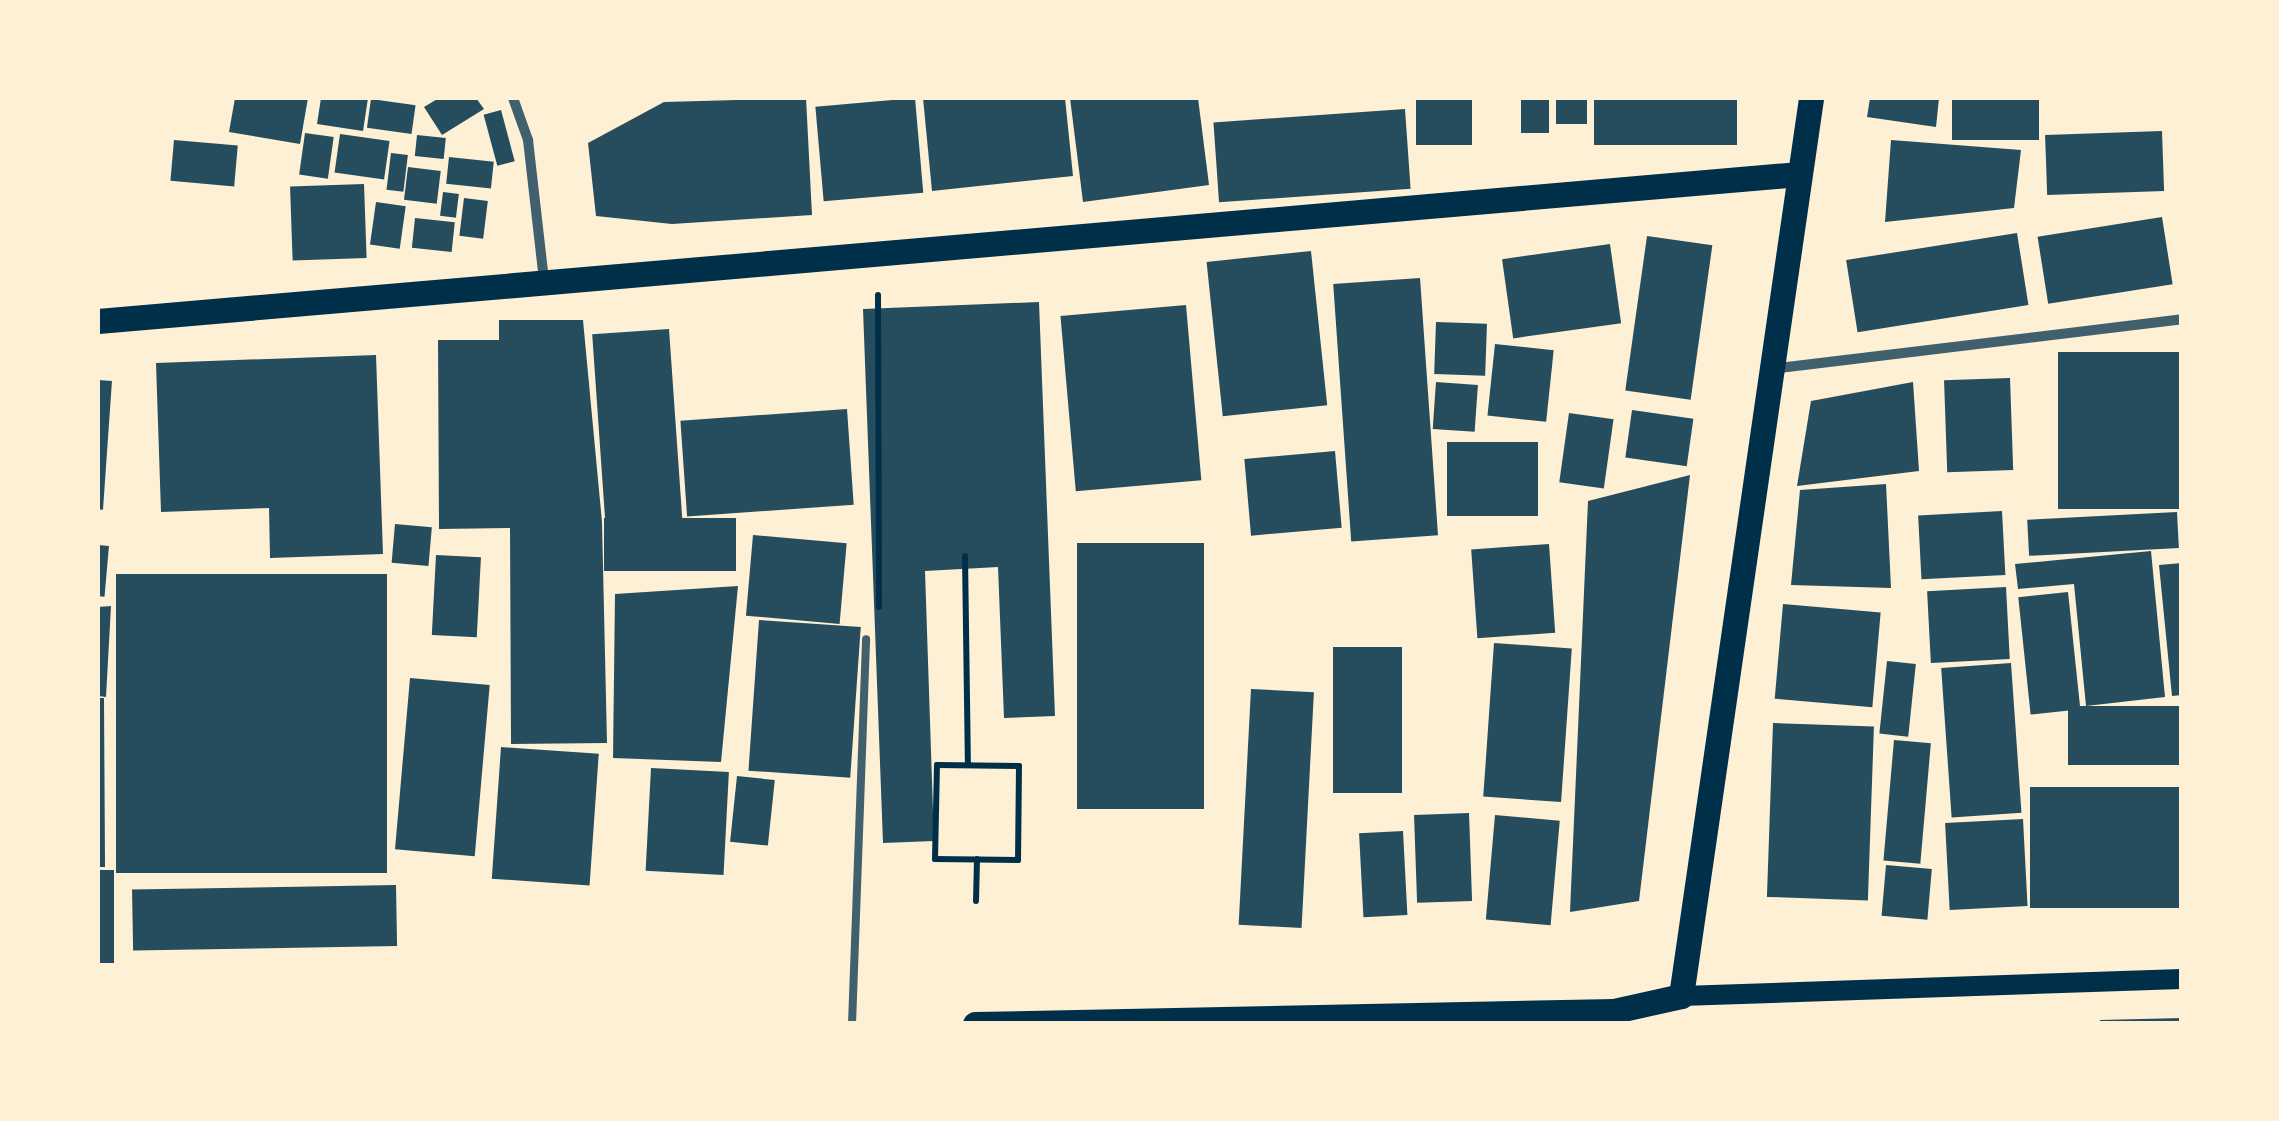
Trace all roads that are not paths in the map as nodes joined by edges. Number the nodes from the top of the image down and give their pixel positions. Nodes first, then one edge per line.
1 (513, 98) edge
2 (1811, 98) edge
3 (1798, 174) junction
4 (544, 281) junction
5 (2182, 319) edge
6 (98, 321) edge
7 (1766, 369) junction
8 (866, 638) dead end
9 (2182, 979) edge
10 (1681, 996) junction
11 (1614, 1017) edge
12 (852, 1024) edge
13 (974, 1024) edge

1 - 4 street
2 - 3 main road
3 - 4 main road
3 - 7 main road
4 - 6 main road
5 - 7 street
7 - 10 main road
8 - 12 lane
9 - 10 main road
10 - 11 main road
11 - 13 main road

